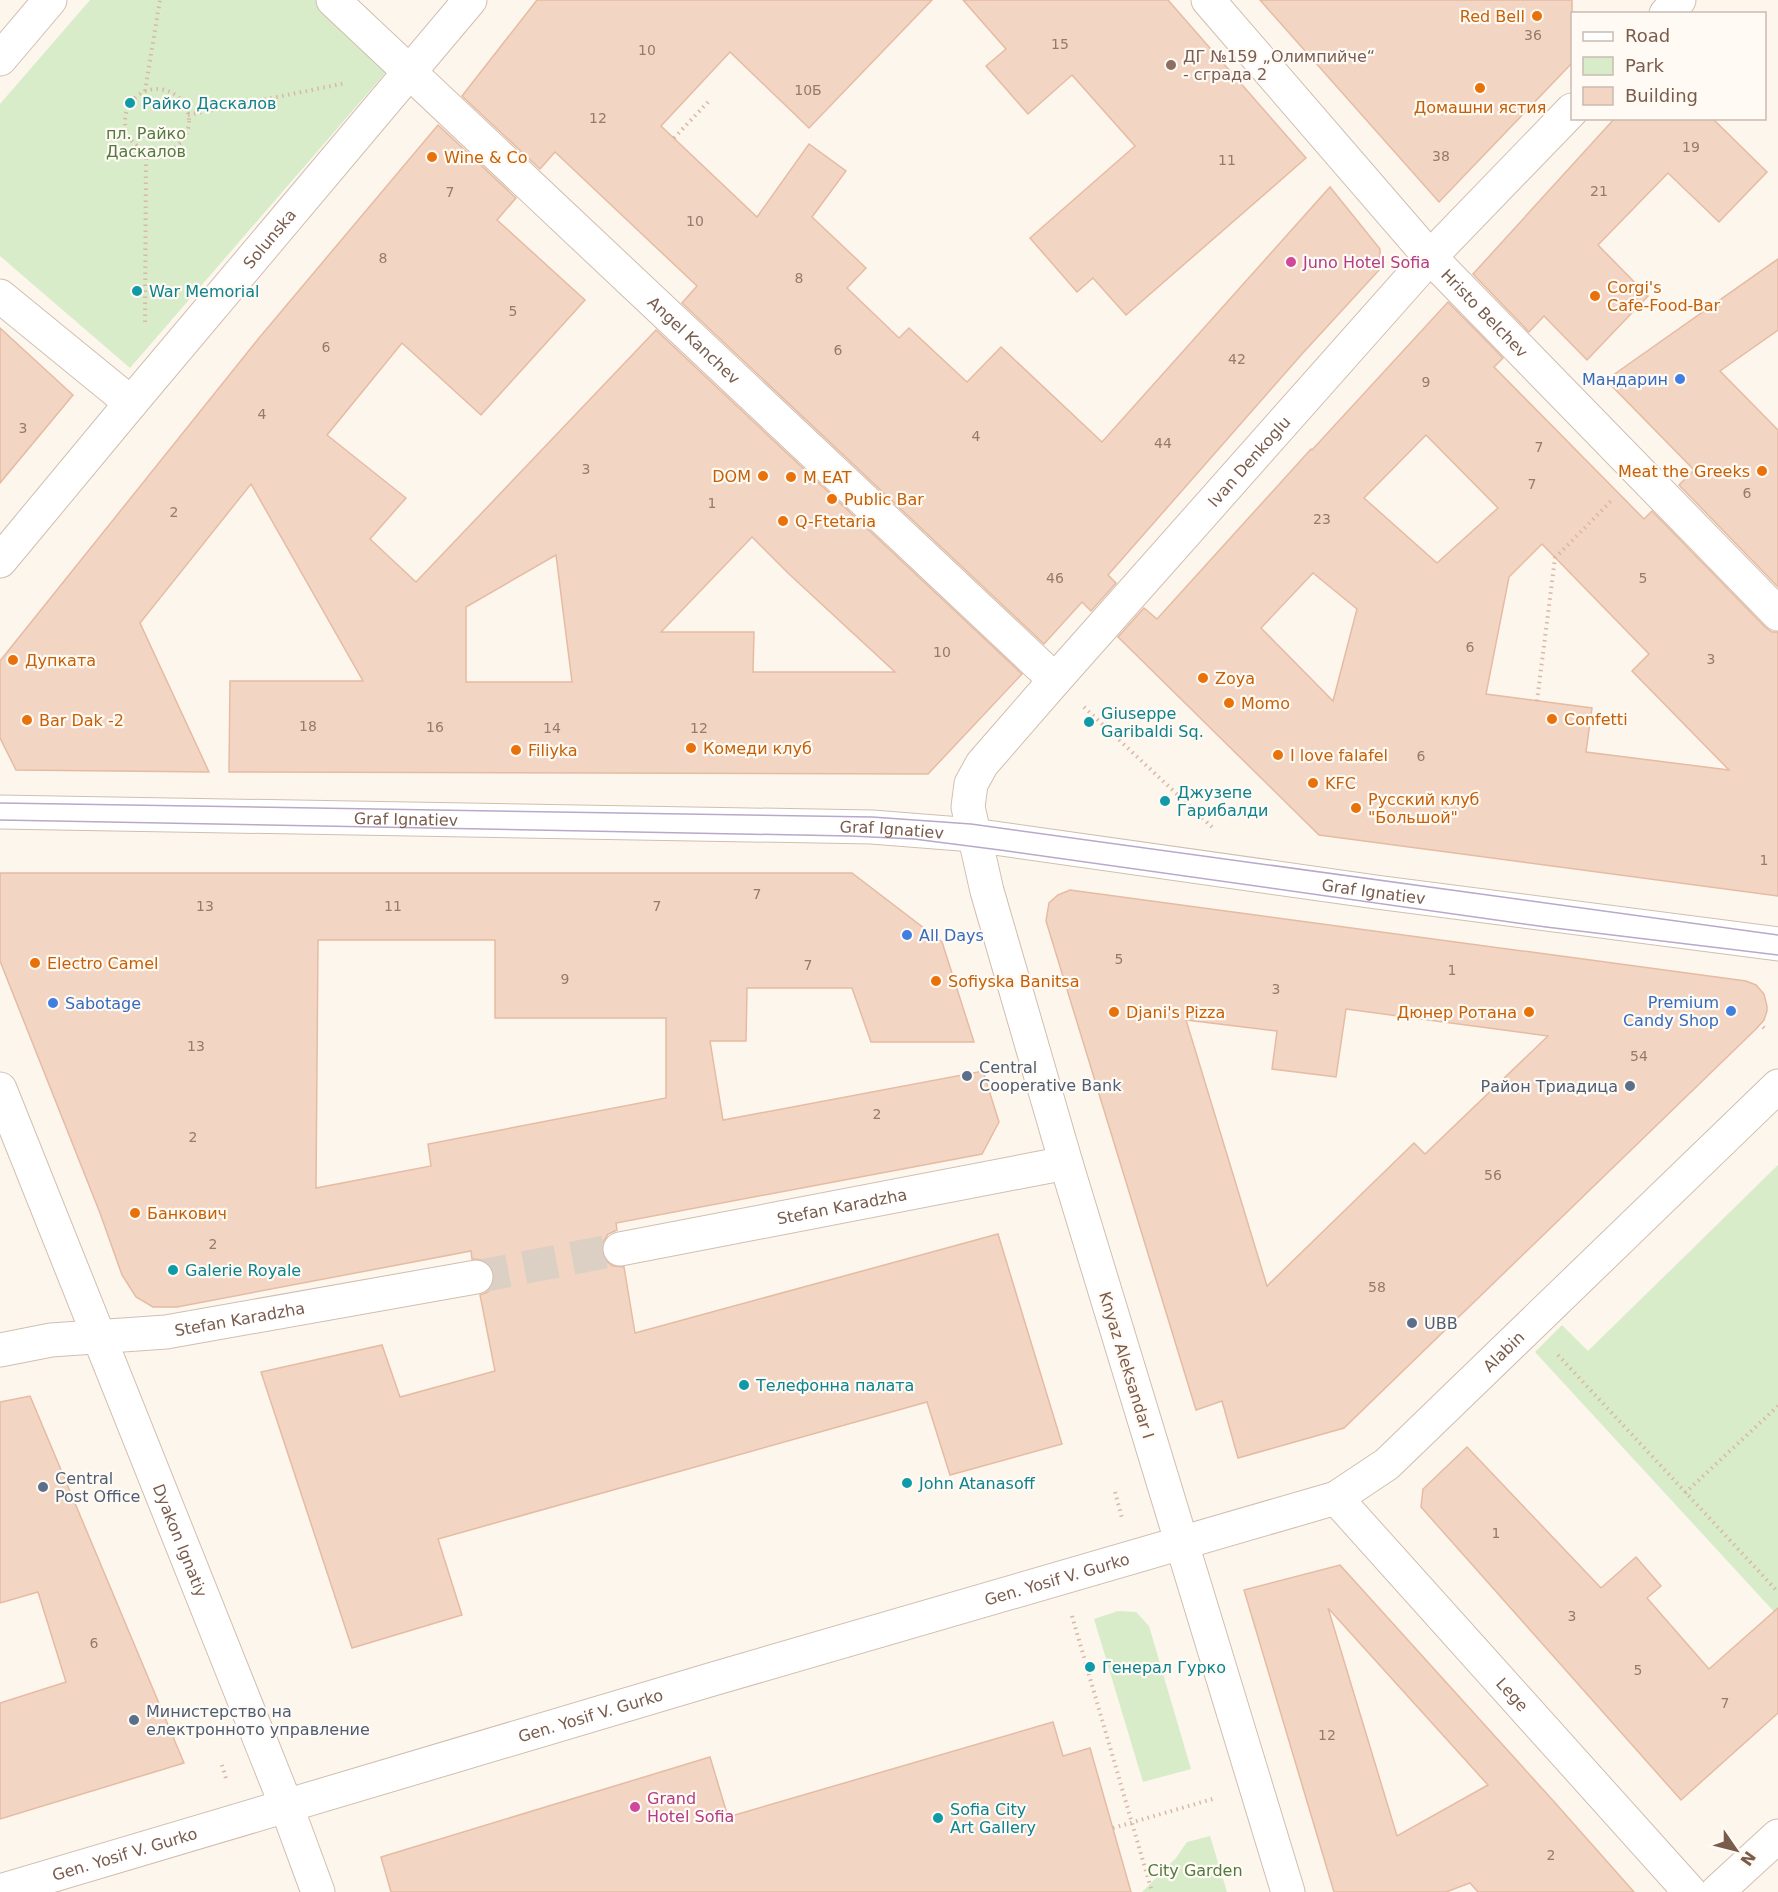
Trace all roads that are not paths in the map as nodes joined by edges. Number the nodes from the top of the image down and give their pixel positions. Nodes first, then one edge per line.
1 (50, 0) edge
2 (333, 0) edge
3 (470, 0) edge
4 (1208, 0) edge
5 (1679, 0) edge
6 (1668, 12) edge
7 (0, 59) edge
8 (410, 73) junction
9 (1571, 111) edge
10 (1430, 256) junction
11 (0, 296) edge
12 (131, 403) junction
13 (0, 561) edge
14 (1778, 614) edge
15 (1055, 680) junction
16 (0, 812) edge
17 (974, 835) junction
18 (1778, 944) edge
19 (1778, 1086) edge
20 (0, 1089) edge
21 (1066, 1163) junction
22 (620, 1249) tunnel mouth
23 (476, 1277) tunnel mouth
24 (100, 1337) junction
25 (0, 1350) edge
26 (1336, 1498) junction
27 (1182, 1543) junction
28 (286, 1805) junction
29 (1778, 1836) edge
30 (0, 1891) edge
31 (318, 1892) edge
32 (1288, 1892) edge
33 (1690, 1892) edge
34 (1717, 1892) edge

1 - 7 street
2 - 8 street, Angel Kanchev
3 - 8 street, Solunska
4 - 10 street, Hristo Belchev
5 - 6 street
8 - 12 street, Solunska
8 - 15 street, Angel Kanchev
9 - 10 street, Ivan Denkoglu
10 - 14 street, Hristo Belchev
10 - 15 street, Ivan Denkoglu
11 - 12 street
12 - 13 street, Solunska
15 - 17 street, Ivan Denkoglu
16 - 17 street, Graf Ignatiev
17 - 18 street, Graf Ignatiev
17 - 21 street, Knyaz Aleksandar I
19 - 26 street, Alabin
20 - 24 street, Dyakon Ignatiy
21 - 22 street, Stefan Karadzha
21 - 27 street, Knyaz Aleksandar I
23 - 24 street, Stefan Karadzha
24 - 25 street, Stefan Karadzha
24 - 28 street, Dyakon Ignatiy
26 - 27 street, Alabin
26 - 33 street, Lege
27 - 28 street, Gen. Yosif V. Gurko
27 - 32 street, Knyaz Aleksandar I
28 - 30 street, Gen. Yosif V. Gurko
28 - 31 street, Dyakon Ignatiy
29 - 34 street

